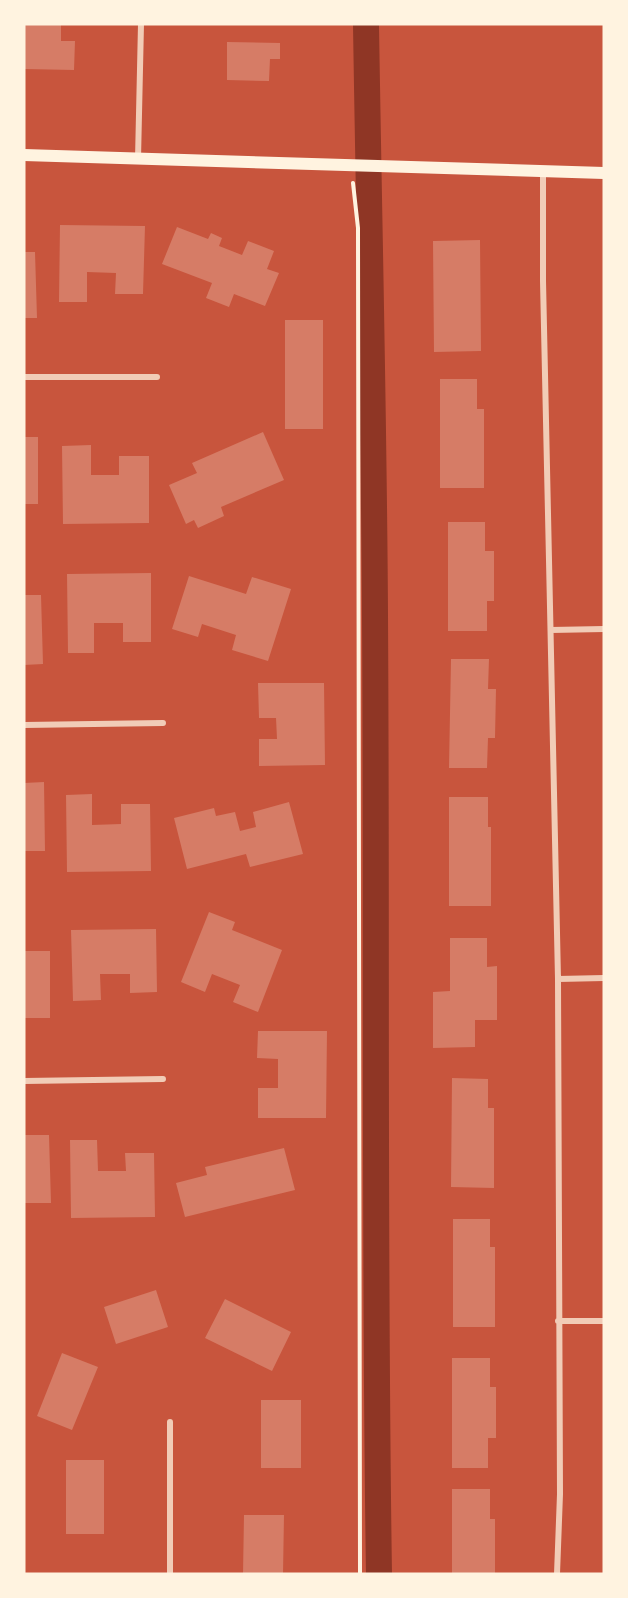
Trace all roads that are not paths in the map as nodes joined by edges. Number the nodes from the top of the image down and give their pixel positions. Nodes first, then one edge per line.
1 (141, 24) edge
2 (24, 155) edge
3 (138, 159) junction
4 (543, 171) junction
5 (604, 173) edge
6 (24, 377) edge
7 (157, 377) dead end
8 (604, 629) edge
9 (551, 630) junction
10 (163, 723) dead end
11 (24, 725) edge
12 (604, 978) edge
13 (558, 979) junction
14 (163, 1078) dead end
15 (24, 1081) edge
16 (558, 1320) junction
17 (604, 1321) edge
18 (170, 1422) dead end
19 (170, 1574) edge
20 (557, 1574) edge

1 - 3 street
2 - 3 main road
3 - 4 main road
4 - 5 main road
4 - 9 street
6 - 7 street
8 - 9 street
9 - 13 street
10 - 11 street
12 - 13 street
13 - 16 street
14 - 15 street
16 - 17 street
16 - 20 street
18 - 19 street

